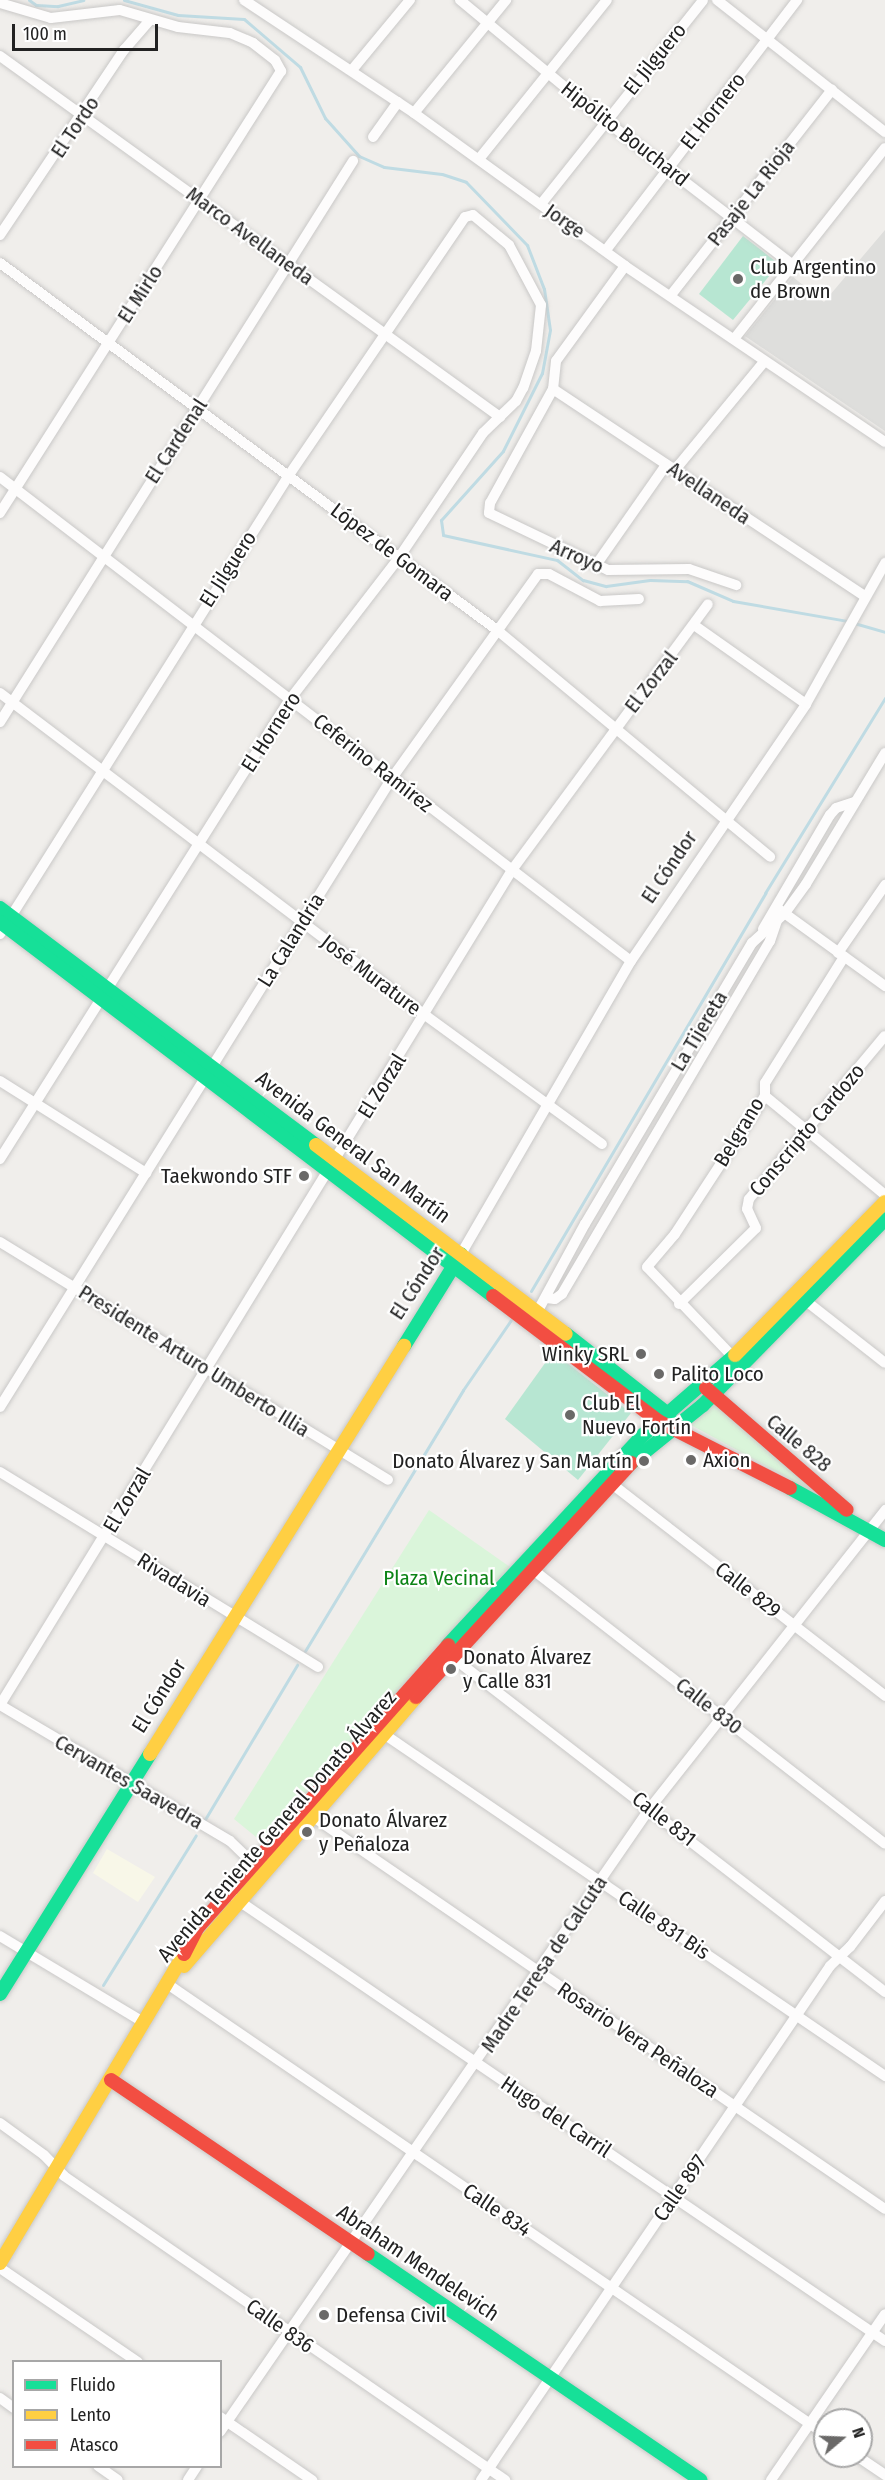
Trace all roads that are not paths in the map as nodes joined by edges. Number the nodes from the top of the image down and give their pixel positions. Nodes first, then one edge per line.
1 (244, 0) edge
2 (410, 0) edge
3 (460, 0) edge
4 (506, 0) edge
5 (607, 0) edge
6 (703, 0) edge
7 (717, 0) edge
8 (797, 0) edge
9 (0, 3) edge
10 (258, 4) edge
11 (150, 20) junction
12 (488, 23) junction
13 (769, 40) junction
14 (0, 56) edge
15 (352, 70) junction
16 (548, 73) junction
17 (832, 90) junction
18 (398, 102) junction
19 (414, 113) junction
20 (83, 116) junction
21 (606, 121) junction
22 (885, 132) edge
23 (373, 137) dead end
24 (885, 148) edge
25 (479, 159) junction
26 (352, 161) dead end
27 (668, 169) junction
28 (201, 200) junction
29 (541, 204) junction
30 (731, 219) junction
31 (0, 236) edge
32 (606, 250) junction
33 (0, 263) edge
34 (289, 264) junction
35 (792, 264) junction
36 (625, 266) junction
37 (671, 295) junction
38 (542, 312) joint
39 (386, 332) junction
40 (734, 339) junction
41 (108, 344) junction
42 (764, 362) junction
43 (554, 389) junction
44 (197, 409) junction
45 (500, 417) junction
46 (885, 442) edge
47 (670, 468) junction
48 (289, 475) junction
49 (0, 477) edge
50 (16, 489) junction
51 (0, 513) edge
52 (102, 556) junction
53 (398, 559) junction
54 (885, 563) edge
55 (596, 565) junction
56 (736, 585) dead end
57 (865, 596) junction
58 (639, 599) dead end
59 (708, 604) dead end
60 (193, 623) junction
61 (694, 625) junction
62 (497, 630) junction
63 (0, 693) edge
64 (290, 699) junction
65 (12, 703) junction
66 (806, 704) junction
67 (0, 722) edge
68 (616, 728) junction
69 (885, 753) edge
70 (103, 769) junction
71 (392, 778) junction
72 (727, 820) junction
73 (199, 844) junction
74 (770, 857) dead end
75 (512, 870) junction
76 (885, 885) edge
77 (779, 913) junction
78 (3, 921) edge
79 (302, 923) junction
80 (841, 955) junction
81 (631, 961) junction
82 (885, 986) edge
83 (103, 994) junction
84 (425, 1015) junction
85 (885, 1036) edge
86 (208, 1072) junction
87 (0, 1081) edge
88 (765, 1096) junction
89 (35, 1103) junction
90 (549, 1106) junction
91 (806, 1132) junction
92 (638, 1133) junction
93 (650, 1142) junction
94 (602, 1144) dead end
95 (0, 1159) edge
96 (332, 1166) junction
97 (146, 1173) junction
98 (885, 1195) edge
99 (885, 1202) edge
100 (885, 1219) edge
101 (582, 1230) junction
102 (596, 1230) junction
103 (0, 1242) edge
104 (457, 1258) junction
105 (74, 1287) junction
106 (546, 1298) junction
107 (806, 1301) junction
108 (679, 1304) junction
109 (534, 1317) junction
110 (733, 1358) junction
111 (885, 1363) edge
112 (207, 1369) junction
113 (708, 1391) junction
114 (0, 1407) edge
115 (667, 1420) junction
116 (336, 1449) junction
117 (0, 1472) edge
118 (388, 1480) dead end
119 (612, 1484) junction
120 (885, 1509) edge
121 (870, 1529) junction
122 (104, 1536) junction
123 (885, 1540) edge
124 (532, 1569) junction
125 (233, 1617) junction
126 (794, 1626) junction
127 (447, 1652) junction
128 (318, 1667) dead end
129 (885, 1696) edge
130 (0, 1705) edge
131 (723, 1717) junction
132 (384, 1734) junction
133 (130, 1783) junction
134 (650, 1808) junction
135 (307, 1813) junction
136 (885, 1844) edge
137 (254, 1864) junction
138 (600, 1881) junction
139 (233, 1897) junction
140 (885, 1901) edge
141 (0, 1936) edge
142 (26, 1952) junction
143 (839, 1957) junction
144 (537, 1971) junction
145 (169, 1985) junction
146 (885, 1992) edge
147 (0, 1994) edge
148 (796, 2016) junction
149 (145, 2023) junction
150 (476, 2063) junction
151 (885, 2076) edge
152 (111, 2080) junction
153 (736, 2107) junction
154 (0, 2123) edge
155 (413, 2153) junction
156 (57, 2169) junction
157 (674, 2197) junction
158 (885, 2209) edge
159 (353, 2244) junction
160 (0, 2263) edge
161 (0, 2268) edge
162 (611, 2288) junction
163 (885, 2314) edge
164 (288, 2332) junction
165 (873, 2332) junction
166 (885, 2341) edge
167 (137, 2360) edge
168 (551, 2379) junction
169 (224, 2420) edge
170 (809, 2424) junction
171 (813, 2426) edge
172 (101, 2468) edge
173 (489, 2469) junction
174 (118, 2480) edge
175 (312, 2480) edge
176 (481, 2480) edge
177 (505, 2480) edge
178 (701, 2480) edge
179 (771, 2480) edge

1 - 10 street, Jorge
2 - 15 street
3 - 12 street, Hipólito Bouchard
4 - 12 street
5 - 16 street
6 - 21 street, El Jilguero
7 - 13 street
8 - 13 street, El Hornero
9 - 11 street
10 - 15 street, Jorge
11 - 20 street, El Tordo
11 - 28 street, El Mirlo
12 - 16 street, Hipólito Bouchard
12 - 19 street
13 - 17 street
13 - 27 street, El Hornero
14 - 20 street, Marco Avellaneda
15 - 18 street, Jorge
16 - 21 street, Hipólito Bouchard
16 - 25 street
17 - 22 street
17 - 30 street, Pasaje La Rioja
18 - 19 street, Jorge
18 - 23 street
19 - 25 street, Jorge
20 - 28 street, Marco Avellaneda
20 - 31 street, El Tordo
21 - 27 street, Hipólito Bouchard
21 - 29 street, El Jilguero
24 - 35 street
25 - 29 street, Jorge
26 - 34 street, El Cardenal
27 - 30 street, Hipólito Bouchard
27 - 32 street, El Hornero
28 - 34 street, Marco Avellaneda
28 - 41 street, El Mirlo
29 - 32 street, Jorge
30 - 35 street, Hipólito Bouchard
30 - 37 street, Pasaje La Rioja
32 - 36 street, Jorge
33 - 41 street, López de Gomara
34 - 39 street, Marco Avellaneda
34 - 44 street, El Cardenal
35 - 40 street
36 - 37 street, Jorge
36 - 43 street
37 - 40 street, Jorge
38 - 39 street, El Jilguero
38 - 45 street, El Hornero
39 - 45 street, Marco Avellaneda
39 - 48 street, El Jilguero
40 - 42 street, Jorge
41 - 44 street, López de Gomara
41 - 50 street, El Mirlo
42 - 46 street, Jorge
42 - 47 street
43 - 47 street, Avellaneda
43 - 55 street, Arroyo
44 - 48 street, López de Gomara
44 - 52 street, El Cardenal
45 - 53 street, El Hornero
47 - 55 street
47 - 57 street, Avellaneda
48 - 53 street, López de Gomara
48 - 60 street, El Jilguero
49 - 50 street, Ceferino Ramírez
50 - 51 street, El Mirlo
50 - 52 street, Ceferino Ramírez
52 - 60 street, Ceferino Ramírez
52 - 65 street, El Cardenal
53 - 62 street, López de Gomara
53 - 64 street, El Hornero
54 - 57 street, El Cóndor
55 - 56 street, Arroyo
57 - 66 street, El Cóndor
58 - 62 street, La Calandria
59 - 61 street, El Zorzal
60 - 64 street, Ceferino Ramírez
60 - 70 street, El Jilguero
61 - 66 street
61 - 68 street, El Zorzal
62 - 68 street, López de Gomara
62 - 71 street, La Calandria
63 - 65 street, José Murature
64 - 71 street, Ceferino Ramírez
64 - 73 street, El Hornero
65 - 67 street, El Cardenal
65 - 70 street, José Murature
66 - 72 street, El Cóndor
68 - 72 street, López de Gomara
68 - 75 street, El Zorzal
69 - 77 street
70 - 73 street, José Murature
70 - 78 street, El Jilguero
71 - 75 street, Ceferino Ramírez
71 - 79 street, La Calandria
72 - 74 street, López de Gomara
72 - 81 street, El Cóndor
73 - 79 street, José Murature
73 - 83 street, El Hornero
75 - 81 street, Ceferino Ramírez
75 - 84 street, El Zorzal
76 - 80 street, Belgrano
77 - 80 street
77 - 92 street, La Tijereta
77 - 93 street
78 - 83 main road, Avenida General San Martín
79 - 84 street, José Murature
79 - 86 street, La Calandria
80 - 82 street
80 - 88 street, Belgrano
81 - 90 street, El Cóndor
83 - 86 main road, Avenida General San Martín
83 - 89 street, El Hornero
84 - 90 street, José Murature
84 - 96 street, El Zorzal
85 - 91 street, Conscripto Cardozo
86 - 96 main road, Avenida General San Martín
86 - 97 street, La Calandria
87 - 89 street
88 - 91 street
88 - 108 street, Belgrano
89 - 95 street, El Hornero
89 - 97 street
90 - 94 street, José Murature
90 - 104 street, El Cóndor
91 - 98 street
91 - 108 street, Conscripto Cardozo
92 - 93 street
92 - 101 street, La Tijereta
93 - 102 street
96 - 104 main road, Avenida General San Martín
96 - 112 street, El Zorzal
97 - 105 street, La Calandria
99 - 110 main road, Avenida Teniente General Donato Álvarez
100 - 107 main road, Avenida Teniente General Donato Álvarez
101 - 102 street
101 - 106 street, La Tijereta
102 - 106 street
103 - 105 street, Presidente Arturo Umberto Illia
104 - 109 main road, Avenida General San Martín
104 - 116 main road, El Cóndor
105 - 112 street, Presidente Arturo Umberto Illia
105 - 114 street, La Calandria
106 - 109 street, La Tijereta
107 - 111 street
107 - 113 main road, Avenida Teniente General Donato Álvarez
108 - 110 street
109 - 115 main road, Avenida General San Martín
110 - 113 main road, Avenida Teniente General Donato Álvarez
112 - 116 street, Presidente Arturo Umberto Illia
112 - 122 street, El Zorzal
113 - 115 main road, Avenida Teniente General Donato Álvarez
113 - 121 main road, Calle 828
115 - 119 main road, Avenida Teniente General Donato Álvarez
115 - 121 main road, Avenida General San Martín
115 - 127 main road, Avenida Teniente General Donato Álvarez
116 - 118 street, Presidente Arturo Umberto Illia
116 - 125 main road, El Cóndor
117 - 122 street, Rivadavia
119 - 124 main road, Avenida Teniente General Donato Álvarez
119 - 126 street, Calle 829
120 - 121 street, Madre Teresa de Calcuta
121 - 123 main road, Avenida General San Martín
121 - 126 street, Madre Teresa de Calcuta
122 - 125 street, Rivadavia
122 - 130 street, El Zorzal
124 - 127 main road, Avenida Teniente General Donato Álvarez
124 - 131 street, Calle 830
125 - 128 street, Rivadavia
125 - 133 main road, El Cóndor
126 - 129 street, Calle 829
126 - 131 street, Madre Teresa de Calcuta
127 - 132 main road, Avenida Teniente General Donato Álvarez
127 - 134 street, Calle 831
127 - 135 main road, Avenida Teniente General Donato Álvarez
130 - 133 street, Cervantes Saavedra
131 - 134 street, Madre Teresa de Calcuta
131 - 136 street, Calle 830
132 - 135 main road, Avenida Teniente General Donato Álvarez
132 - 138 street, Calle 831 Bis
133 - 137 street, Cervantes Saavedra
133 - 142 main road, El Cóndor
134 - 138 street, Madre Teresa de Calcuta
134 - 143 street, Calle 831
135 - 137 main road, Avenida Teniente General Donato Álvarez
135 - 139 main road, Avenida Teniente General Donato Álvarez
135 - 144 street, Rosario Vera Peñaloza
137 - 139 main road, Avenida Teniente General Donato Álvarez
138 - 144 street, Madre Teresa de Calcuta
138 - 148 street, Calle 831 Bis
139 - 145 main road, Avenida Teniente General Donato Álvarez
139 - 150 street, Hugo del Carril
140 - 143 street, Calle 897
141 - 142 street
142 - 147 main road, El Cóndor
142 - 149 street
143 - 146 street, Calle 831
143 - 148 street, Calle 897
144 - 150 street, Madre Teresa de Calcuta
144 - 153 street, Rosario Vera Peñaloza
145 - 149 main road, Avenida Teniente General Donato Álvarez
145 - 155 street, Calle 834
148 - 151 street, Calle 831 Bis
148 - 153 street, Calle 897
149 - 152 main road, Avenida Teniente General Donato Álvarez
150 - 155 street, Madre Teresa de Calcuta
150 - 157 street, Hugo del Carril
152 - 156 main road, Avenida Teniente General Donato Álvarez
152 - 159 main road, Abraham Mendelevich
153 - 157 street, Calle 897
153 - 158 street, Rosario Vera Peñaloza
154 - 156 street, Calle 836
155 - 159 street, Madre Teresa de Calcuta
155 - 162 street, Calle 834
156 - 160 main road, Avenida Teniente General Donato Álvarez
156 - 164 street, Calle 836
157 - 162 street, Calle 897
157 - 165 street, Hugo del Carril
159 - 164 street, Madre Teresa de Calcuta
159 - 168 main road, Abraham Mendelevich
161 - 167 street
162 - 168 street, Calle 897
162 - 170 street, Calle 834
163 - 165 street
164 - 169 street, Madre Teresa de Calcuta
164 - 173 street, Calle 836
165 - 166 street, Hugo del Carril
165 - 170 street
168 - 173 street, Calle 897
168 - 178 main road, Abraham Mendelevich
169 - 175 street
170 - 171 street, Calle 834
170 - 179 street
172 - 174 street
173 - 176 street, Calle 897
173 - 177 street, Calle 836

